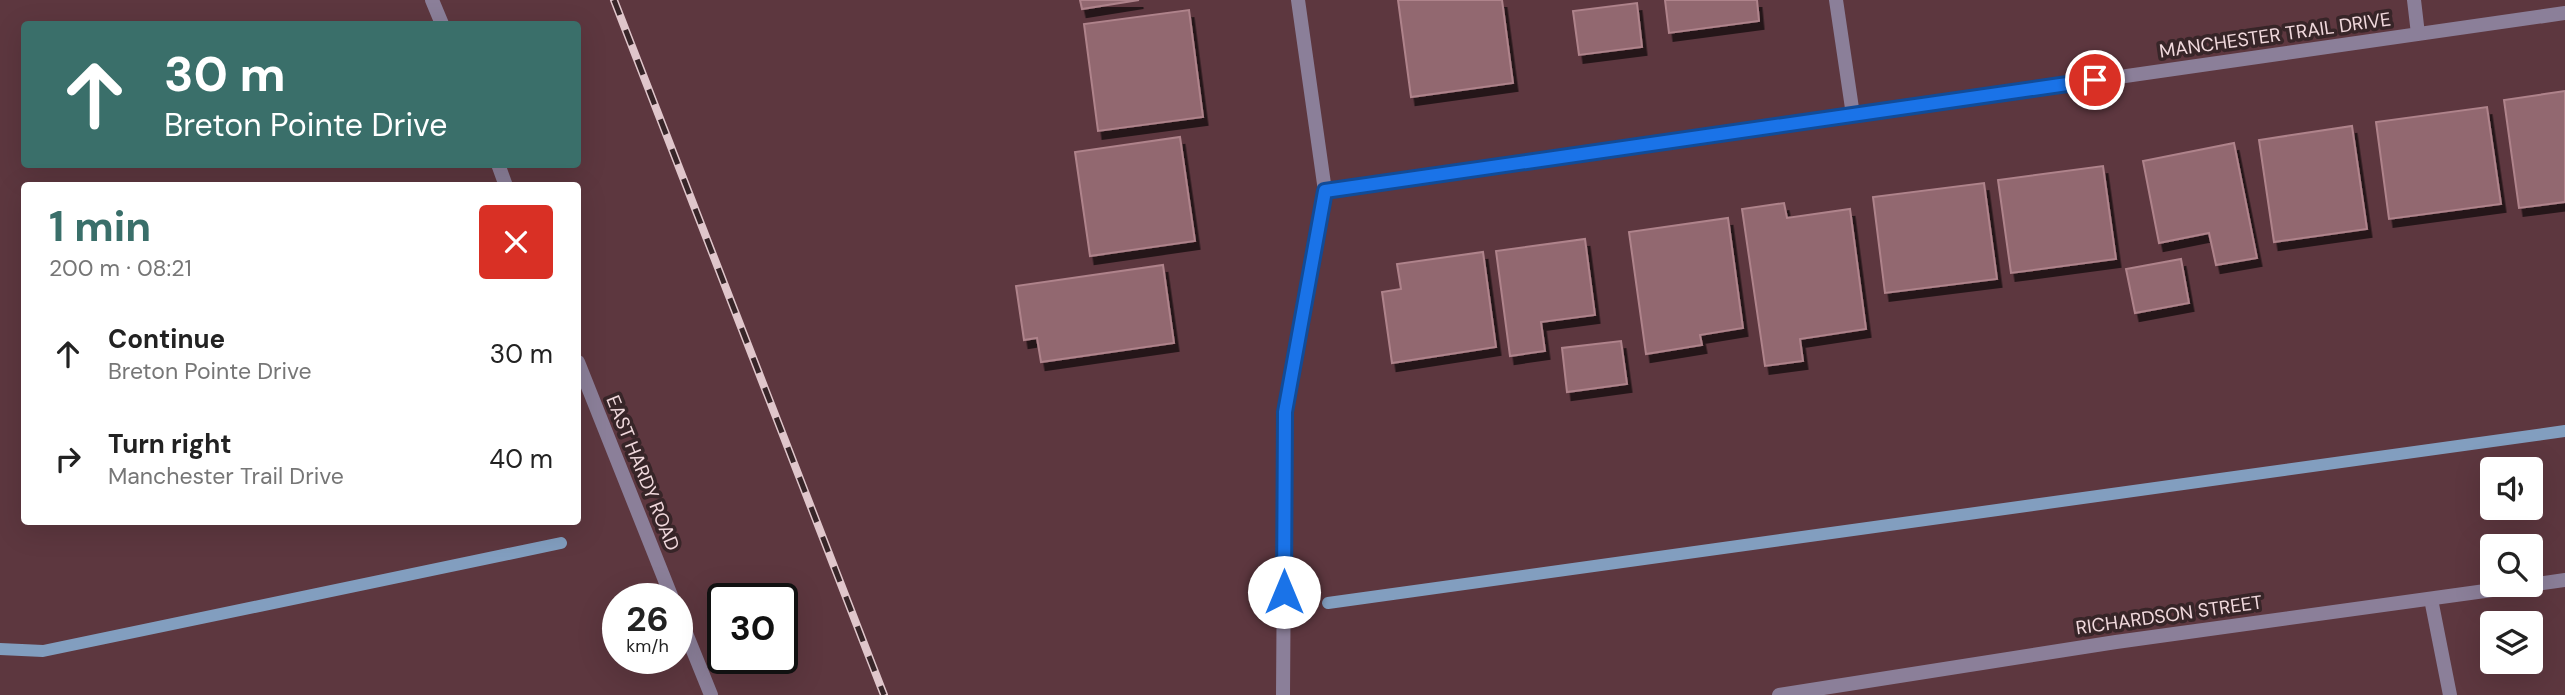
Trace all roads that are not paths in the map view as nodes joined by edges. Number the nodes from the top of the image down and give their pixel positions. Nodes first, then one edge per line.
1 (432, 0) edge
2 (1298, 0) edge
3 (1836, 0) edge
4 (2414, 0) edge
5 (2565, 13) edge
6 (441, 21) edge
7 (2418, 34) junction
8 (1853, 115) junction
9 (1325, 191) junction
10 (581, 370) edge
11 (2565, 580) edge
12 (666, 583) edge
13 (2431, 599) junction
14 (693, 651) edge
15 (711, 695) edge
16 (1283, 695) edge
17 (1779, 695) edge
18 (2450, 695) edge

1 - 6 street
2 - 9 street
3 - 8 street
4 - 7 street
5 - 7 street, MANCHESTER TRAIL DRIVE
7 - 8 street, MANCHESTER TRAIL DRIVE
8 - 9 street, MANCHESTER TRAIL DRIVE
9 - 16 street
10 - 12 street, EAST HARDY ROAD
11 - 13 street, RICHARDSON STREET
13 - 17 street, RICHARDSON STREET
13 - 18 street
14 - 15 street

